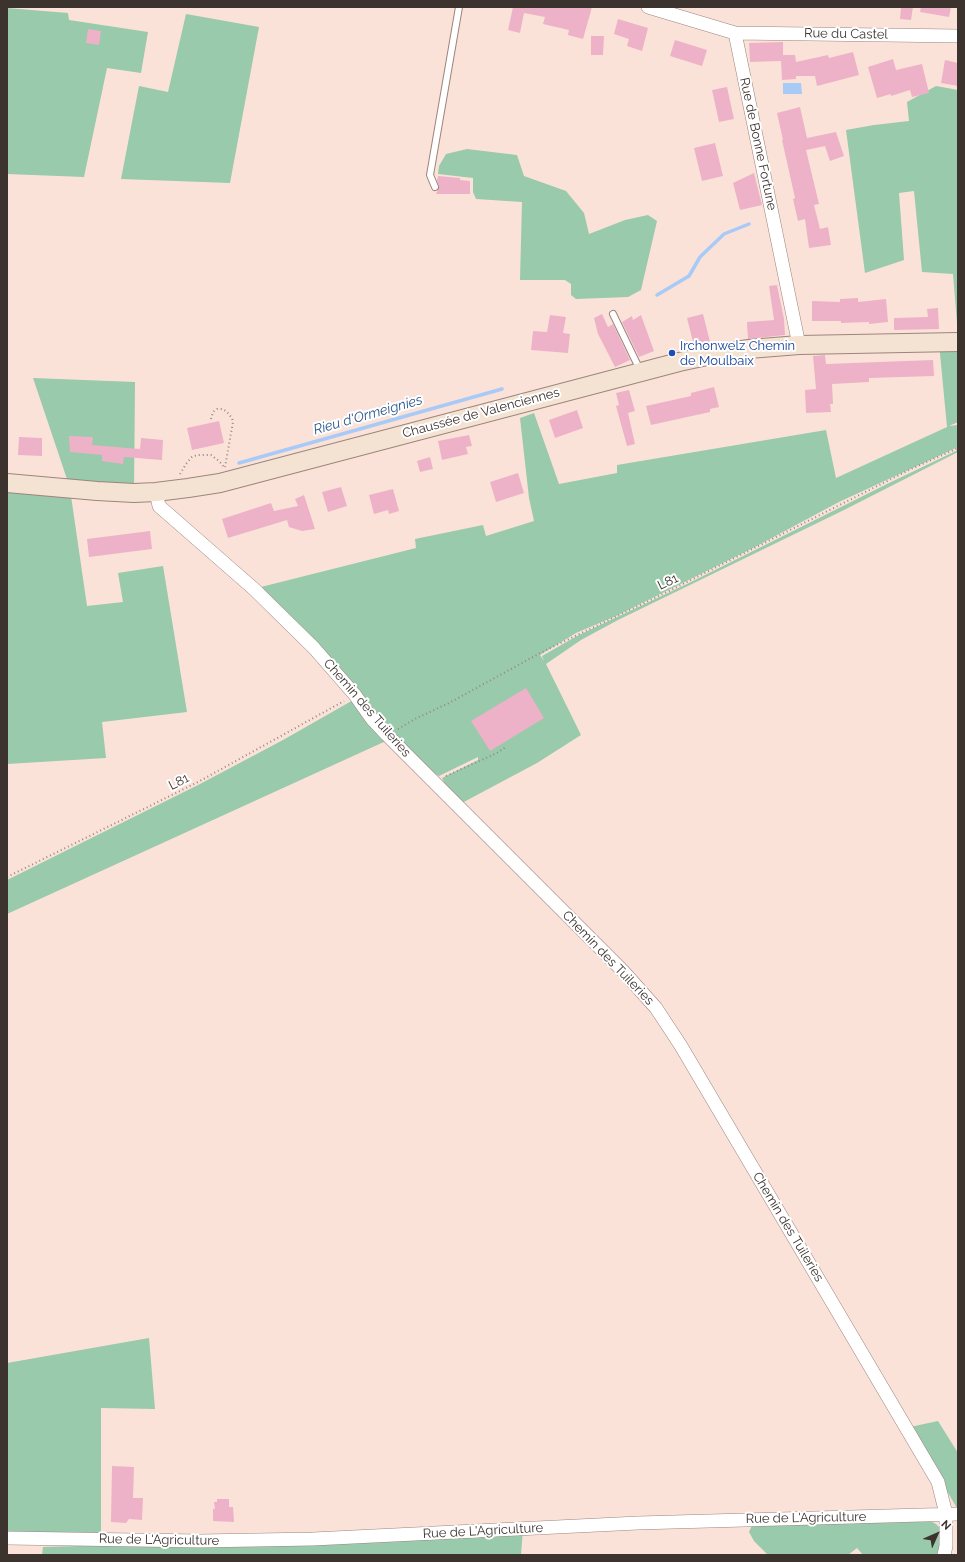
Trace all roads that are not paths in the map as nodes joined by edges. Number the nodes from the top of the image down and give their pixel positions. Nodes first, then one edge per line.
1 (459, 7) edge
2 (648, 7) edge
3 (735, 33) junction
4 (958, 36) edge
5 (435, 188) dead end
6 (613, 314) dead end
7 (958, 342) edge
8 (799, 345) junction
9 (641, 372) junction
10 (7, 483) edge
11 (164, 491) junction
12 (952, 1514) edge
13 (7, 1538) edge
14 (944, 1555) edge

1 - 5 lane
2 - 3 street
3 - 4 street, Rue du Castel
3 - 8 street, Rue de Bonne Fortune
6 - 9 lane
7 - 8 main road, Chaussée de Valenciennes
8 - 9 main road, Chaussée de Valenciennes
9 - 11 main road, Chaussée de Valenciennes
10 - 11 main road, Chaussée de Valenciennes
11 - 12 street, Chemin des Tuileries
12 - 13 street, Rue de L'Agriculture
12 - 14 street, Chemin des Tuileries

